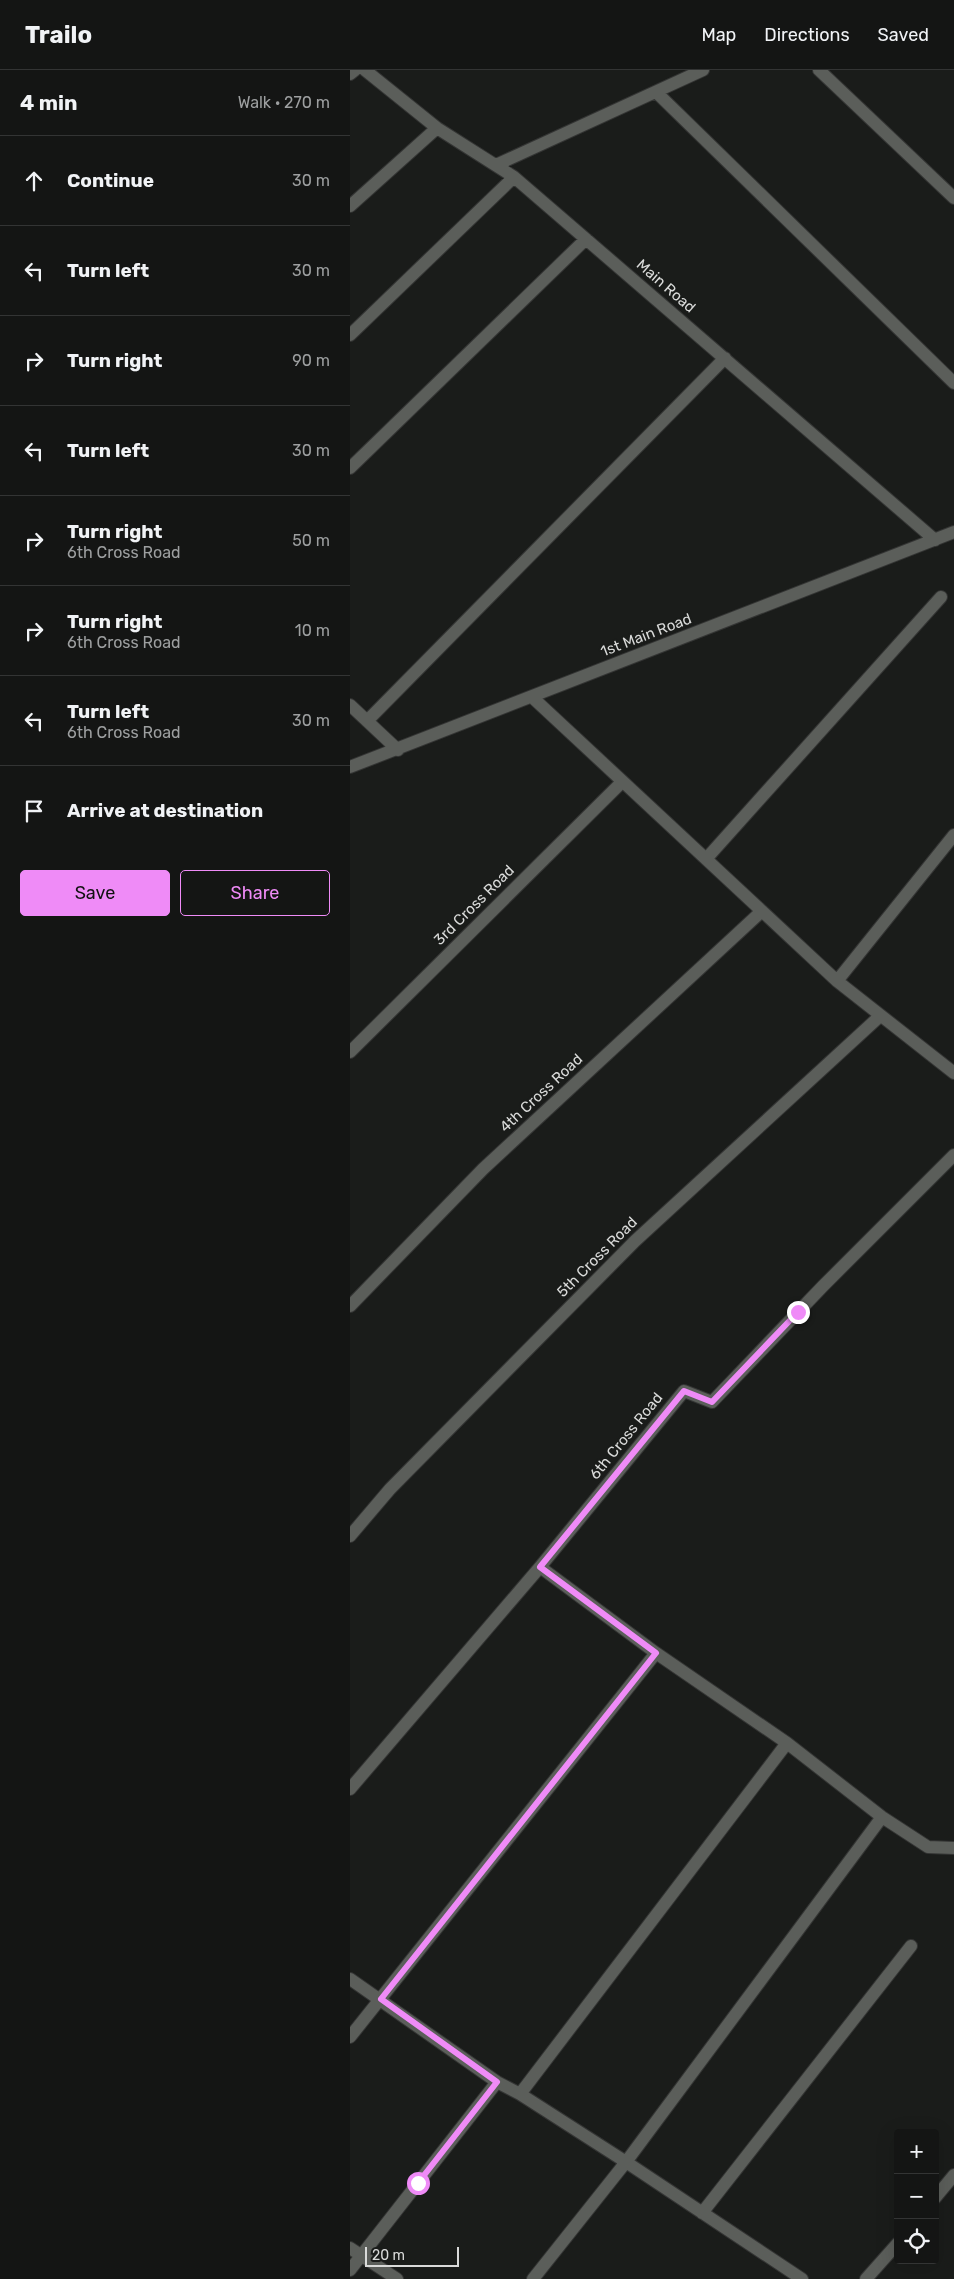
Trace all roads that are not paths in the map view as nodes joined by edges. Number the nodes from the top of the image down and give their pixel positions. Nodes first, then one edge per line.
1 (355, 70) edge
2 (365, 70) edge
3 (703, 70) edge
4 (819, 70) edge
5 (350, 74) edge
6 (656, 92) junction
7 (437, 128) junction
8 (496, 166) junction
9 (514, 177) junction
10 (954, 198) edge
11 (350, 206) edge
12 (586, 239) junction
13 (350, 335) edge
14 (725, 358) junction
15 (954, 383) edge
16 (350, 468) edge
17 (954, 532) edge
18 (935, 540) junction
19 (940, 597) dead end
20 (532, 697) junction
21 (350, 705) edge
22 (367, 721) junction
23 (398, 750) junction
24 (350, 767) edge
25 (622, 782) junction
26 (954, 835) edge
27 (706, 859) junction
28 (762, 911) junction
29 (837, 981) junction
30 (880, 1016) junction
31 (350, 1052) edge
32 (954, 1073) edge
33 (954, 1155) edge
34 (350, 1306) edge
35 (350, 1536) edge
36 (540, 1567) junction
37 (656, 1653) junction
38 (787, 1744) junction
39 (350, 1789) edge
40 (882, 1817) junction
41 (954, 1848) edge
42 (911, 1946) dead end
43 (350, 1979) edge
44 (381, 1999) junction
45 (350, 2037) edge
46 (497, 2082) junction
47 (520, 2094) junction
48 (626, 2162) junction
49 (954, 2176) edge
50 (939, 2193) edge
51 (702, 2213) junction
52 (350, 2248) edge
53 (894, 2248) edge
54 (361, 2256) junction
55 (350, 2270) edge
56 (397, 2279) edge
57 (532, 2279) edge
58 (802, 2279) edge
59 (866, 2279) edge

1 - 5 street
2 - 7 street, Main Road
3 - 6 street
4 - 10 street
6 - 8 street
6 - 15 street
7 - 8 street, Main Road
7 - 11 street
8 - 9 street, Main Road
9 - 12 street, Main Road
9 - 13 street
12 - 14 street, Main Road
12 - 16 street
14 - 18 street, Main Road
14 - 22 street
17 - 18 street, 1st Main Road
18 - 20 street, 1st Main Road
19 - 27 street
20 - 23 street, 1st Main Road
20 - 25 street
21 - 22 street
22 - 23 street
23 - 24 street, 1st Main Road
25 - 27 street
25 - 31 street, 3rd Cross Road
26 - 29 street
27 - 28 street
28 - 29 street
28 - 34 street, 4th Cross Road
29 - 30 street
30 - 32 street
30 - 35 street, 5th Cross Road
33 - 36 street, 6th Cross Road
36 - 37 street
36 - 39 street, 6th Cross Road
37 - 38 street
37 - 44 street
38 - 40 street
38 - 47 street
40 - 41 street
40 - 48 street
42 - 51 street
43 - 44 street
44 - 45 street
44 - 46 street
46 - 47 street
46 - 54 street
47 - 48 street
48 - 51 street
48 - 57 street
49 - 50 street
51 - 58 street
52 - 54 street
53 - 59 street
54 - 55 street
54 - 56 street

